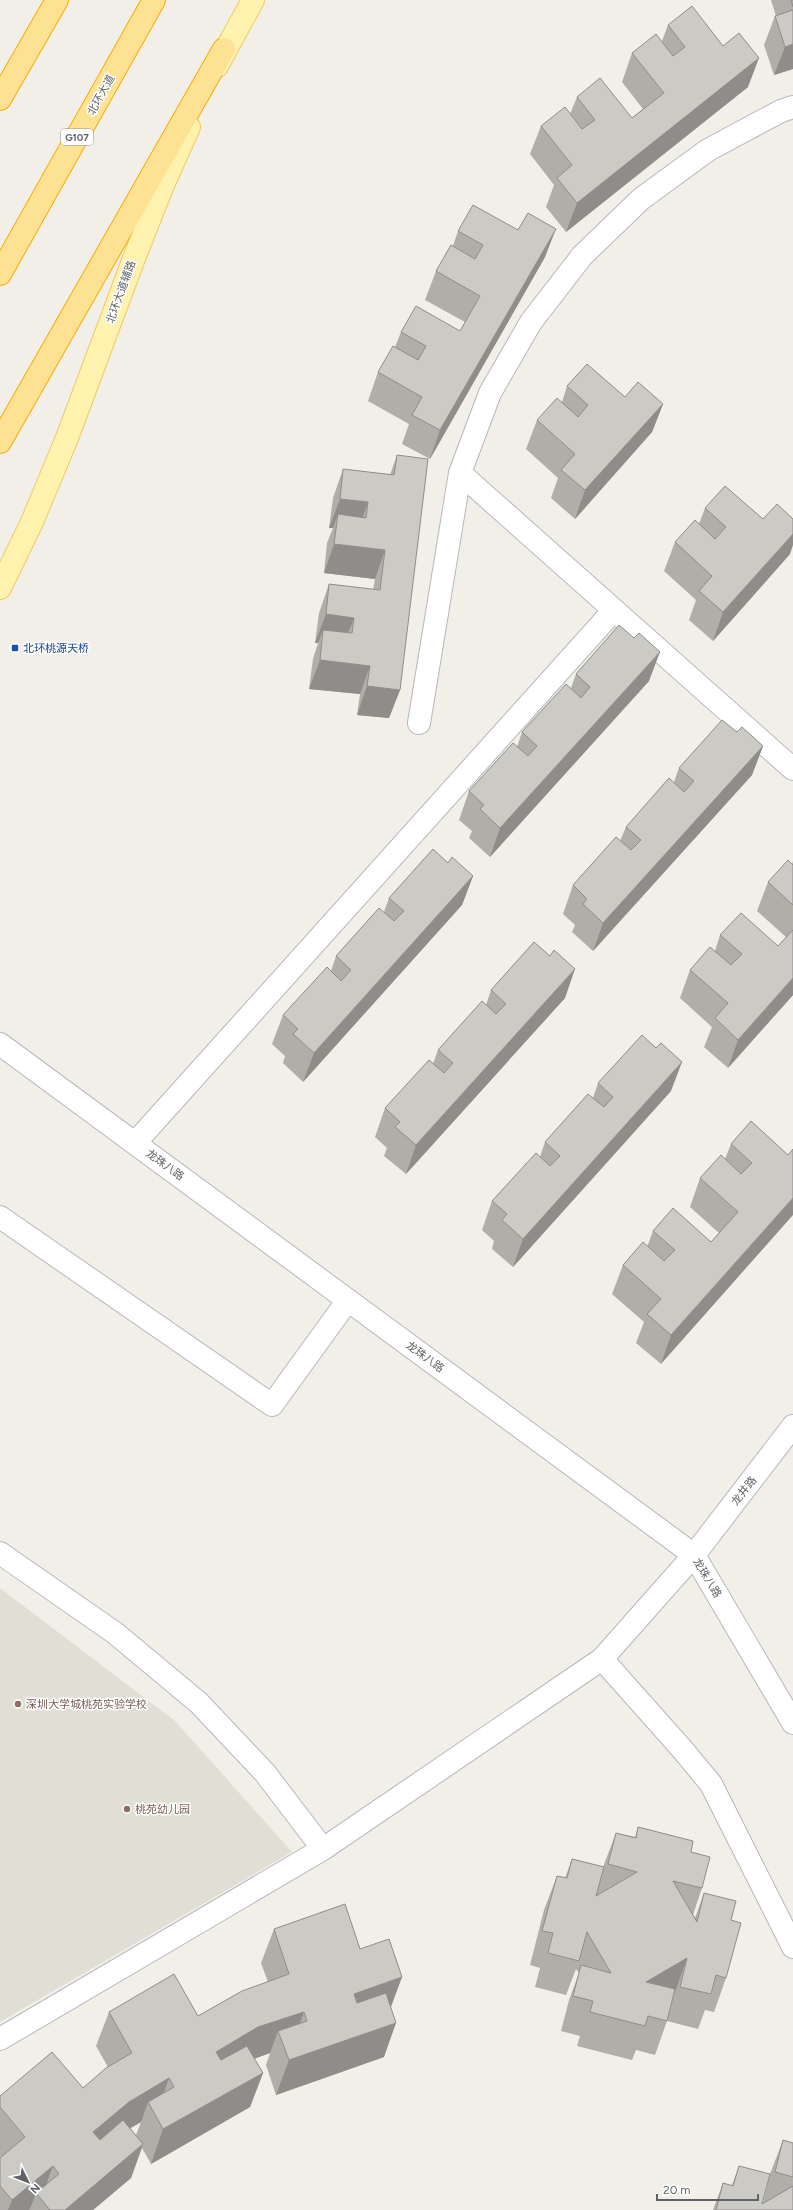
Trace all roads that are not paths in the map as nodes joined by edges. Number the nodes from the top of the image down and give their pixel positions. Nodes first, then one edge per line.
1 (57, 0) edge
2 (154, 0) edge
3 (252, 0) edge
4 (224, 49) junction
5 (0, 99) edge
6 (793, 107) edge
7 (0, 274) edge
8 (0, 442) edge
9 (460, 473) junction
10 (0, 588) edge
11 (614, 610) junction
12 (419, 723) dead end
13 (793, 769) edge
14 (0, 1044) edge
15 (135, 1143) junction
16 (0, 1216) edge
17 (348, 1300) junction
18 (793, 1426) edge
19 (0, 1553) edge
20 (694, 1555) junction
21 (602, 1660) junction
22 (793, 1723) edge
23 (323, 1849) junction
24 (793, 1947) edge
25 (0, 2039) edge

1 - 5 highway
2 - 7 highway, 北环大道 / G107
3 - 4 main road, 北环大道辅路
4 - 8 highway
4 - 10 main road, 北环大道辅路
6 - 9 street
9 - 11 street
9 - 12 street
11 - 13 street
11 - 15 street
14 - 15 street, 龙珠八路
15 - 17 street, 龙珠八路
16 - 17 street
17 - 20 street, 龙珠八路
18 - 20 street, 龙井路
19 - 23 street
20 - 21 street, 龙井路
20 - 22 street, 龙珠八路
21 - 23 street, 龙井路
21 - 24 street
23 - 25 street, 龙井路

